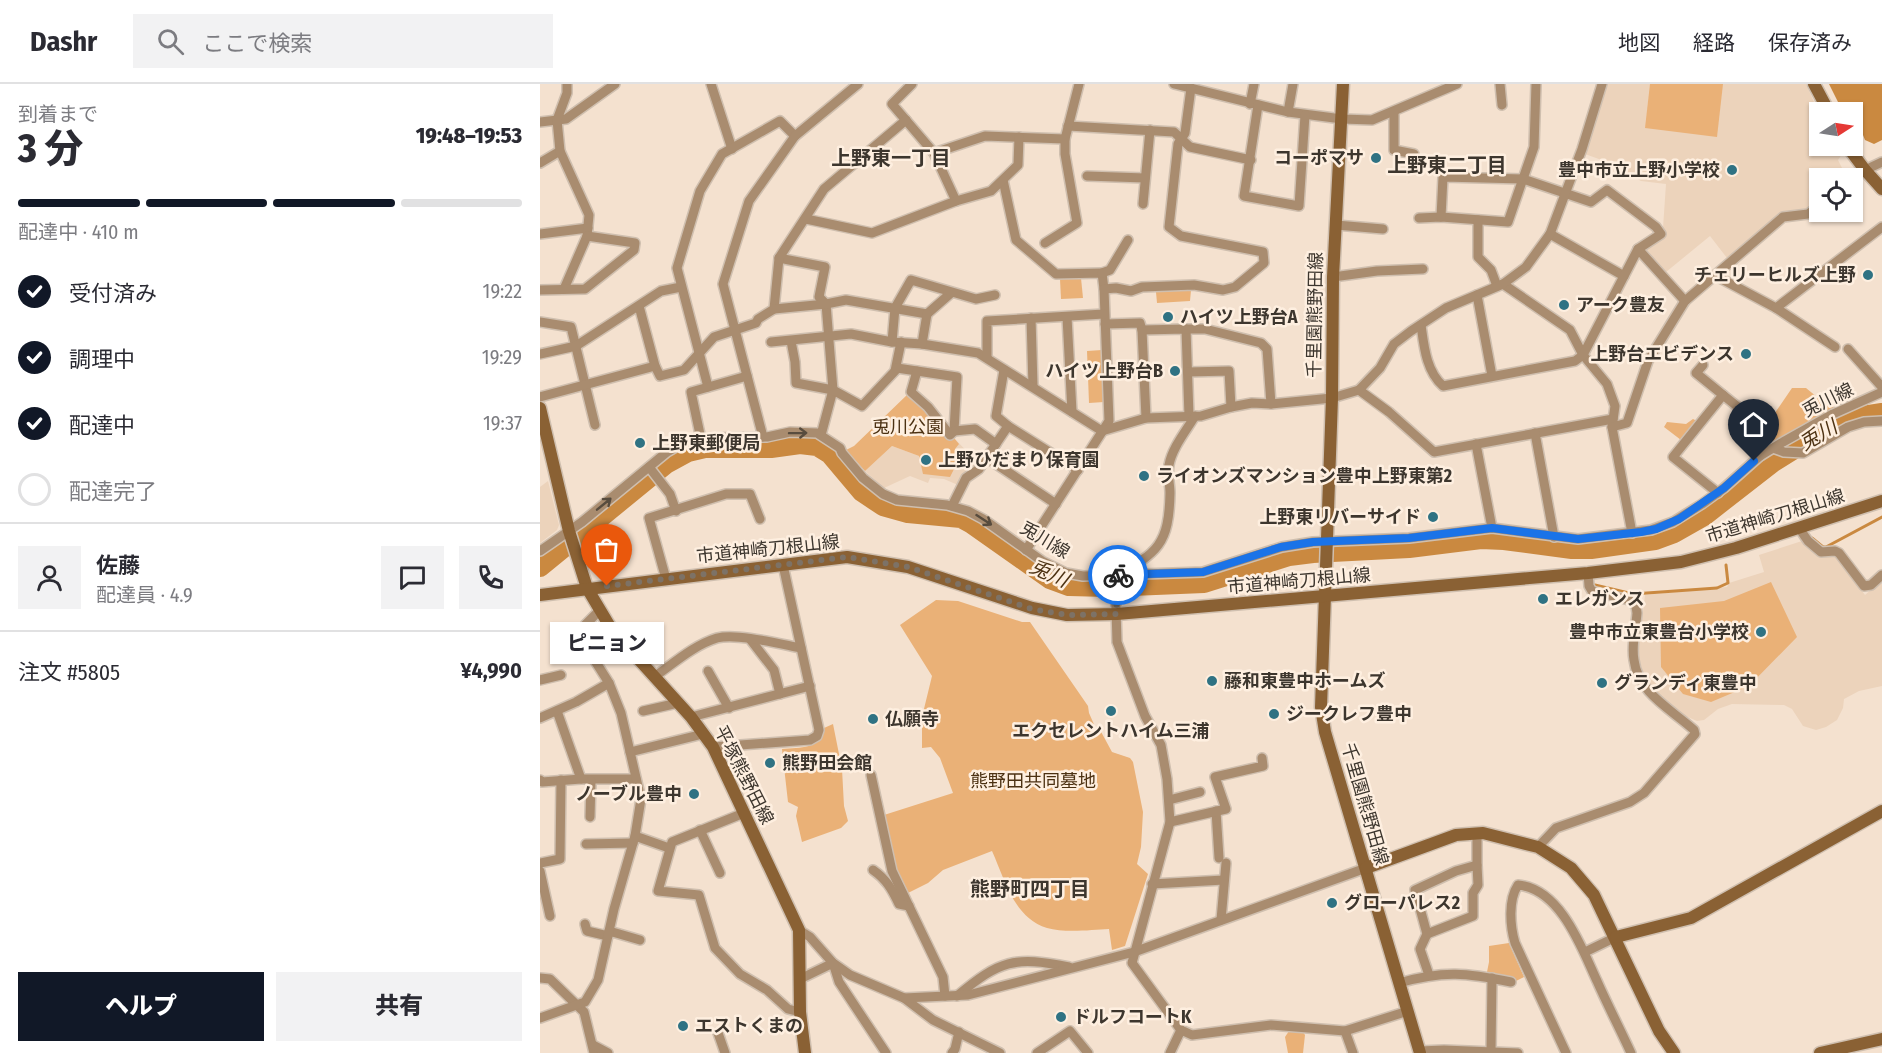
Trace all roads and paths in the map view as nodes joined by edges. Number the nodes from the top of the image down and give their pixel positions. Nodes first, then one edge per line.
1 (567, 84) edge
2 (615, 84) edge
3 (711, 84) edge
4 (858, 84) edge
5 (912, 84) edge
6 (1079, 84) edge
7 (1174, 84) edge
8 (1254, 84) edge
9 (1293, 84) edge
10 (1343, 84) edge
11 (1457, 84) edge
12 (1500, 84) edge
13 (1536, 84) edge
14 (1602, 84) edge
15 (1814, 84) edge
16 (1191, 88) junction
17 (1824, 102) edge
18 (1254, 105) junction
19 (1502, 105) dead end
20 (1288, 112) junction
21 (1394, 112) junction
22 (1305, 115) junction
23 (1342, 118) junction
24 (557, 120) junction
25 (906, 120) junction
26 (540, 122) edge
27 (1068, 126) junction
28 (1150, 130) junction
29 (795, 136) junction
30 (1019, 137) junction
31 (1065, 139) junction
32 (1181, 139) junction
33 (732, 149) junction
34 (560, 151) junction
35 (934, 153) junction
36 (1414, 154) dead end
37 (1854, 156) edge
38 (1251, 160) junction
39 (1882, 162) edge
40 (540, 163) edge
41 (1865, 170) junction
42 (1087, 176) dead end
43 (1145, 178) junction
44 (1523, 179) junction
45 (1003, 180) junction
46 (1882, 189) edge
47 (1566, 194) junction
48 (956, 201) junction
49 (1143, 204) dead end
50 (1809, 213) edge
51 (1441, 217) junction
52 (1419, 218) dead end
53 (806, 219) junction
54 (1478, 220) junction
55 (1336, 225) junction
56 (1882, 227) edge
57 (1383, 229) dead end
58 (587, 232) junction
59 (540, 234) edge
60 (1550, 234) junction
61 (1128, 240) dead end
62 (1045, 243) dead end
63 (1638, 249) junction
64 (779, 258) junction
65 (1423, 269) dead end
66 (1102, 273) junction
67 (1624, 276) junction
68 (1716, 276) junction
69 (1333, 277) junction
70 (1500, 285) junction
71 (681, 287) junction
72 (564, 289) junction
73 (1104, 289) junction
74 (540, 290) edge
75 (951, 293) junction
76 (1477, 294) junction
77 (995, 295) dead end
78 (1685, 301) junction
79 (826, 304) junction
80 (639, 306) junction
81 (895, 308) junction
82 (1776, 308) junction
83 (774, 309) junction
84 (927, 314) junction
85 (1067, 317) junction
86 (1030, 318) junction
87 (1104, 319) junction
88 (540, 322) edge
89 (1421, 325) junction
90 (1186, 328) junction
91 (735, 330) junction
92 (1142, 330) junction
93 (829, 336) junction
94 (791, 341) junction
95 (771, 342) dead end
96 (896, 342) junction
97 (922, 344) junction
98 (576, 346) junction
99 (1835, 347) dead end
100 (1848, 349) dead end
101 (540, 354) edge
102 (699, 354) junction
103 (1583, 356) junction
104 (987, 358) junction
105 (1703, 365) dead end
106 (655, 366) junction
107 (897, 368) junction
108 (1004, 370) junction
109 (917, 371) junction
110 (1188, 372) junction
111 (747, 376) junction
112 (1492, 376) junction
113 (586, 386) junction
114 (1033, 386) junction
115 (708, 387) junction
116 (1882, 387) edge
117 (833, 390) junction
118 (1359, 390) junction
119 (1882, 392) edge
120 (1723, 395) junction
121 (540, 397) edge
122 (1332, 398) junction
123 (1271, 404) junction
124 (1615, 406) junction
125 (1633, 406) junction
126 (1232, 407) junction
127 (540, 408) edge
128 (1072, 412) junction
129 (1192, 416) junction
130 (1146, 418) junction
131 (1882, 421) edge
132 (1612, 423) junction
133 (595, 425) dead end
134 (1008, 426) junction
135 (954, 431) junction
136 (1102, 431) junction
137 (1535, 433) junction
138 (821, 435) junction
139 (763, 437) junction
140 (701, 439) junction
141 (996, 444) junction
142 (1476, 444) junction
143 (1773, 448) junction
144 (544, 449) edge
145 (1760, 456) junction
146 (987, 458) junction
147 (1078, 470) junction
148 (653, 472) junction
149 (1718, 493) junction
150 (1882, 501) edge
151 (1056, 504) junction
152 (952, 506) junction
153 (676, 511) junction
154 (759, 519) dead end
155 (1492, 528) junction
156 (1799, 528) junction
157 (1632, 533) junction
158 (1554, 537) junction
159 (570, 538) junction
160 (1326, 548) junction
161 (1026, 550) junction
162 (540, 551) edge
163 (783, 565) junction
164 (1588, 573) junction
165 (1882, 574) edge
166 (666, 579) junction
167 (1115, 583) junction
168 (587, 588) junction
169 (540, 595) edge
170 (1324, 597) junction
171 (599, 611) junction
172 (1117, 614) junction
173 (750, 639) junction
174 (801, 648) junction
175 (708, 671) dead end
176 (561, 675) dead end
177 (654, 677) junction
178 (540, 680) edge
179 (609, 683) junction
180 (810, 686) junction
181 (780, 694) junction
182 (678, 703) junction
183 (729, 708) junction
184 (557, 711) junction
185 (643, 711) dead end
186 (691, 717) junction
187 (540, 718) edge
188 (703, 734) junction
189 (713, 747) junction
190 (630, 752) junction
191 (1262, 758) dead end
192 (871, 775) dead end
193 (636, 779) junction
194 (540, 780) edge
195 (561, 780) junction
196 (586, 780) junction
197 (1200, 792) dead end
198 (1169, 800) junction
199 (1216, 811) junction
200 (1882, 811) edge
201 (744, 813) junction
202 (590, 817) dead end
203 (1170, 822) junction
204 (700, 830) junction
205 (1477, 833) junction
206 (634, 839) junction
207 (586, 844) dead end
208 (1538, 846) junction
209 (669, 848) junction
210 (540, 863) edge
211 (1477, 864) junction
212 (1366, 868) junction
213 (873, 870) dead end
214 (720, 873) dead end
215 (540, 874) edge
216 (1224, 880) junction
217 (1152, 884) junction
218 (909, 906) junction
219 (550, 916) dead end
220 (1221, 920) junction
221 (585, 924) dead end
222 (799, 930) junction
223 (609, 934) junction
224 (1427, 934) junction
225 (1616, 937) junction
226 (640, 940) dead end
227 (1134, 952) junction
228 (1585, 952) junction
229 (833, 963) junction
230 (1074, 968) junction
231 (1429, 975) junction
232 (540, 978) edge
233 (1492, 978) junction
234 (800, 979) junction
235 (1511, 982) dead end
236 (1400, 983) junction
237 (945, 996) junction
238 (957, 996) junction
239 (904, 998) junction
240 (579, 1006) junction
241 (1408, 1011) junction
242 (800, 1012) junction
243 (540, 1017) edge
244 (1181, 1030) junction
245 (1345, 1031) junction
246 (959, 1032) junction
247 (718, 1034) dead end
248 (1882, 1040) edge
249 (1863, 1048) edge
250 (594, 1049) edge
251 (1491, 1051) junction
252 (1420, 1052) edge
253 (1670, 1052) edge
254 (608, 1053) edge
255 (725, 1053) edge
256 (805, 1053) edge
257 (886, 1053) edge
258 (952, 1053) edge
259 (1000, 1053) edge
260 (1037, 1053) edge
261 (1088, 1053) edge
262 (1170, 1053) edge
263 (1353, 1053) edge
264 (1518, 1053) edge
265 (1566, 1053) edge
266 (1631, 1053) edge
267 (1820, 1053) edge

1 - 24 street
2 - 24 street
3 - 33 street
4 - 29 street
5 - 25 street
6 - 27 street
7 - 16 street
8 - 18 street
9 - 20 street
10 - 23 street, 千里園熊野田線
11 - 21 street
12 - 19 street
13 - 44 street
14 - 47 street
15 - 17 street
16 - 18 street
16 - 32 street
18 - 20 street
18 - 38 street
20 - 22 street
21 - 23 street
21 - 36 street
22 - 23 street
22 - 38 street
23 - 55 street, 千里園熊野田線
24 - 26 street
24 - 34 street
25 - 35 street
25 - 53 street
27 - 28 street
27 - 31 street
28 - 32 street
28 - 43 street
29 - 33 street
29 - 91 street
30 - 31 street
30 - 35 street
30 - 45 street
31 - 62 street
32 - 38 street
32 - 73 street
33 - 71 street
34 - 40 street
34 - 58 street
35 - 48 street
37 - 41 street
39 - 41 street
41 - 46 street
42 - 43 street
43 - 49 street
44 - 47 street
44 - 51 street
44 - 54 street
45 - 48 street
45 - 66 street
47 - 60 street
47 - 63 street
48 - 53 street
50 - 68 street
51 - 52 street
51 - 54 street
53 - 64 street
54 - 70 street
55 - 57 street
55 - 69 street, 千里園熊野田線
56 - 82 street
58 - 59 street
58 - 72 street
58 - 72 street
60 - 67 street
60 - 70 street
61 - 66 street
63 - 67 street
63 - 78 street
64 - 79 street
64 - 83 street
65 - 69 street
66 - 73 street
67 - 103 street
68 - 78 street
68 - 82 street
69 - 122 street, 千里園熊野田線
70 - 76 street
70 - 103 street
71 - 80 street
71 - 102 street
72 - 74 street
73 - 87 street
75 - 77 street
75 - 81 street
75 - 84 street
76 - 89 street
76 - 112 street
78 - 125 street
79 - 81 street
79 - 83 street
79 - 93 street
80 - 98 street
80 - 106 street
81 - 84 street
81 - 96 street
82 - 99 street
83 - 91 street
84 - 97 street
85 - 86 street
85 - 87 street
85 - 128 street
86 - 104 street
86 - 114 street
87 - 92 street
87 - 136 street
88 - 98 street
89 - 112 street
89 - 118 street
90 - 92 street
90 - 110 street
90 - 123 street
91 - 102 street
91 - 111 street
92 - 130 street
93 - 94 street
93 - 96 street
93 - 117 street
94 - 95 street
94 - 117 street
96 - 97 street
96 - 107 street
97 - 104 street
98 - 101 street
98 - 113 street
100 - 116 street
102 - 106 street
102 - 115 street
103 - 112 street
103 - 124 street
104 - 108 street
105 - 120 street
106 - 113 street
107 - 109 street
107 - 117 street
108 - 114 street
108 - 134 street
109 - 135 street
109 - 135 street
110 - 126 street
110 - 129 street
111 - 115 street
111 - 139 street
113 - 121 street
113 - 133 street
114 - 128 street
115 - 140 street
117 - 138 street
118 - 122 street
118 - 142 street
119 - 143 street, 兎川線
120 - 145 street
120 - 149 street
122 - 123 street
122 - 160 street, 千里園熊野田線
123 - 126 street
124 - 125 street
124 - 132 street
125 - 132 street
126 - 129 street
127 - 144 street, 平塚熊野田線
128 - 136 street
129 - 130 street
129 - 167 street
130 - 136 street
131 - 143 street
132 - 137 street
132 - 157 street
134 - 141 street
134 - 147 street
135 - 141 street
136 - 147 street
137 - 142 street
137 - 158 street
139 -> 138 street
138 - 152 street, 兎川線
139 - 140 street
140 - 148 street
141 - 146 street
142 - 155 street
143 - 145 street, 兎川線
144 - 159 street, 平塚熊野田線
145 - 149 street, 兎川線
146 - 151 street
146 - 152 street
147 - 151 street
148 - 153 street
159 -> 148 street
149 - 157 street, 兎川線
150 - 156 street, 市道神崎刀根山線
151 - 161 street
152 -> 161 street, 兎川線
153 - 154 street
153 - 166 street
155 - 158 street, 兎川線
155 - 160 street, 兎川線
156 - 164 street, 市道神崎刀根山線
156 - 165 street
157 - 158 street, 兎川線
159 - 162 street
159 - 168 street, 平塚熊野田線
160 - 167 street, 兎川線
160 - 170 street, 千里園熊野田線
161 - 167 street, 兎川線
163 - 166 street, 市道神崎刀根山線
163 - 172 street, 市道神崎刀根山線
163 - 174 street
164 - 170 street, 市道神崎刀根山線
164 - 208 street
166 - 168 street, 市道神崎刀根山線
167 - 172 street
168 - 169 street, 市道神崎刀根山線
168 - 171 street, 平塚熊野田線
170 - 172 street, 市道神崎刀根山線
170 - 212 street, 千里園熊野田線
171 - 177 street, 平塚熊野田線
171 - 179 street
172 - 198 street
173 - 174 street
173 - 177 street
173 - 181 street
174 - 180 street
175 - 183 street
176 - 178 street
177 - 182 street, 平塚熊野田線
179 - 184 street
179 - 190 street
180 - 181 street
180 - 189 street
181 - 183 street
182 - 185 street
182 - 186 street, 平塚熊野田線
183 - 186 street
184 - 187 street
184 - 196 street
186 - 188 street, 平塚熊野田線
188 - 189 street, 平塚熊野田線
188 - 190 street
189 - 201 street, 平塚熊野田線
190 - 193 street
191 - 199 street
192 - 218 street
193 - 196 street
193 - 206 street
194 - 195 street
195 - 196 street
195 - 210 street
196 - 202 street
197 - 198 street
198 - 203 street
199 - 203 street
199 - 216 street
200 - 225 street
201 - 204 street
201 - 222 street, 平塚熊野田線
203 - 217 street
204 - 209 street
204 - 214 street
205 - 208 street
205 - 211 street
205 - 212 street
206 - 207 street
206 - 209 street
206 - 223 street
208 - 225 street
209 - 242 street
211 - 224 street
211 - 224 street
212 - 220 street
212 - 236 street, 千里園熊野田線
213 - 218 street
215 - 219 street
216 - 217 street
216 - 220 street
217 - 227 street
218 - 237 street
220 - 227 street
221 - 223 street
222 - 229 street
222 - 234 street, 平塚熊野田線
223 - 226 street
223 - 240 street
224 - 231 street
225 - 228 street
225 - 253 street
227 - 230 street
227 - 244 street
228 - 265 street
228 - 266 street
229 - 234 street
229 - 239 street
229 - 257 street
230 - 238 street
230 - 238 street
231 - 233 street
231 - 236 street
232 - 240 street
233 - 235 street
233 - 251 street
234 - 242 street, 平塚熊野田線
236 - 241 street, 千里園熊野田線
237 - 238 street
237 - 239 street
239 - 246 street
240 - 243 street
240 - 250 street
241 - 245 street
241 - 252 street, 千里園熊野田線
242 - 256 street, 平塚熊野田線
244 - 245 street
244 - 262 street
245 - 263 street
246 - 258 street
246 - 259 street
247 - 255 street
248 - 249 street
249 - 267 street
250 - 254 street
251 - 252 street
251 - 264 street
260 - 261 street

